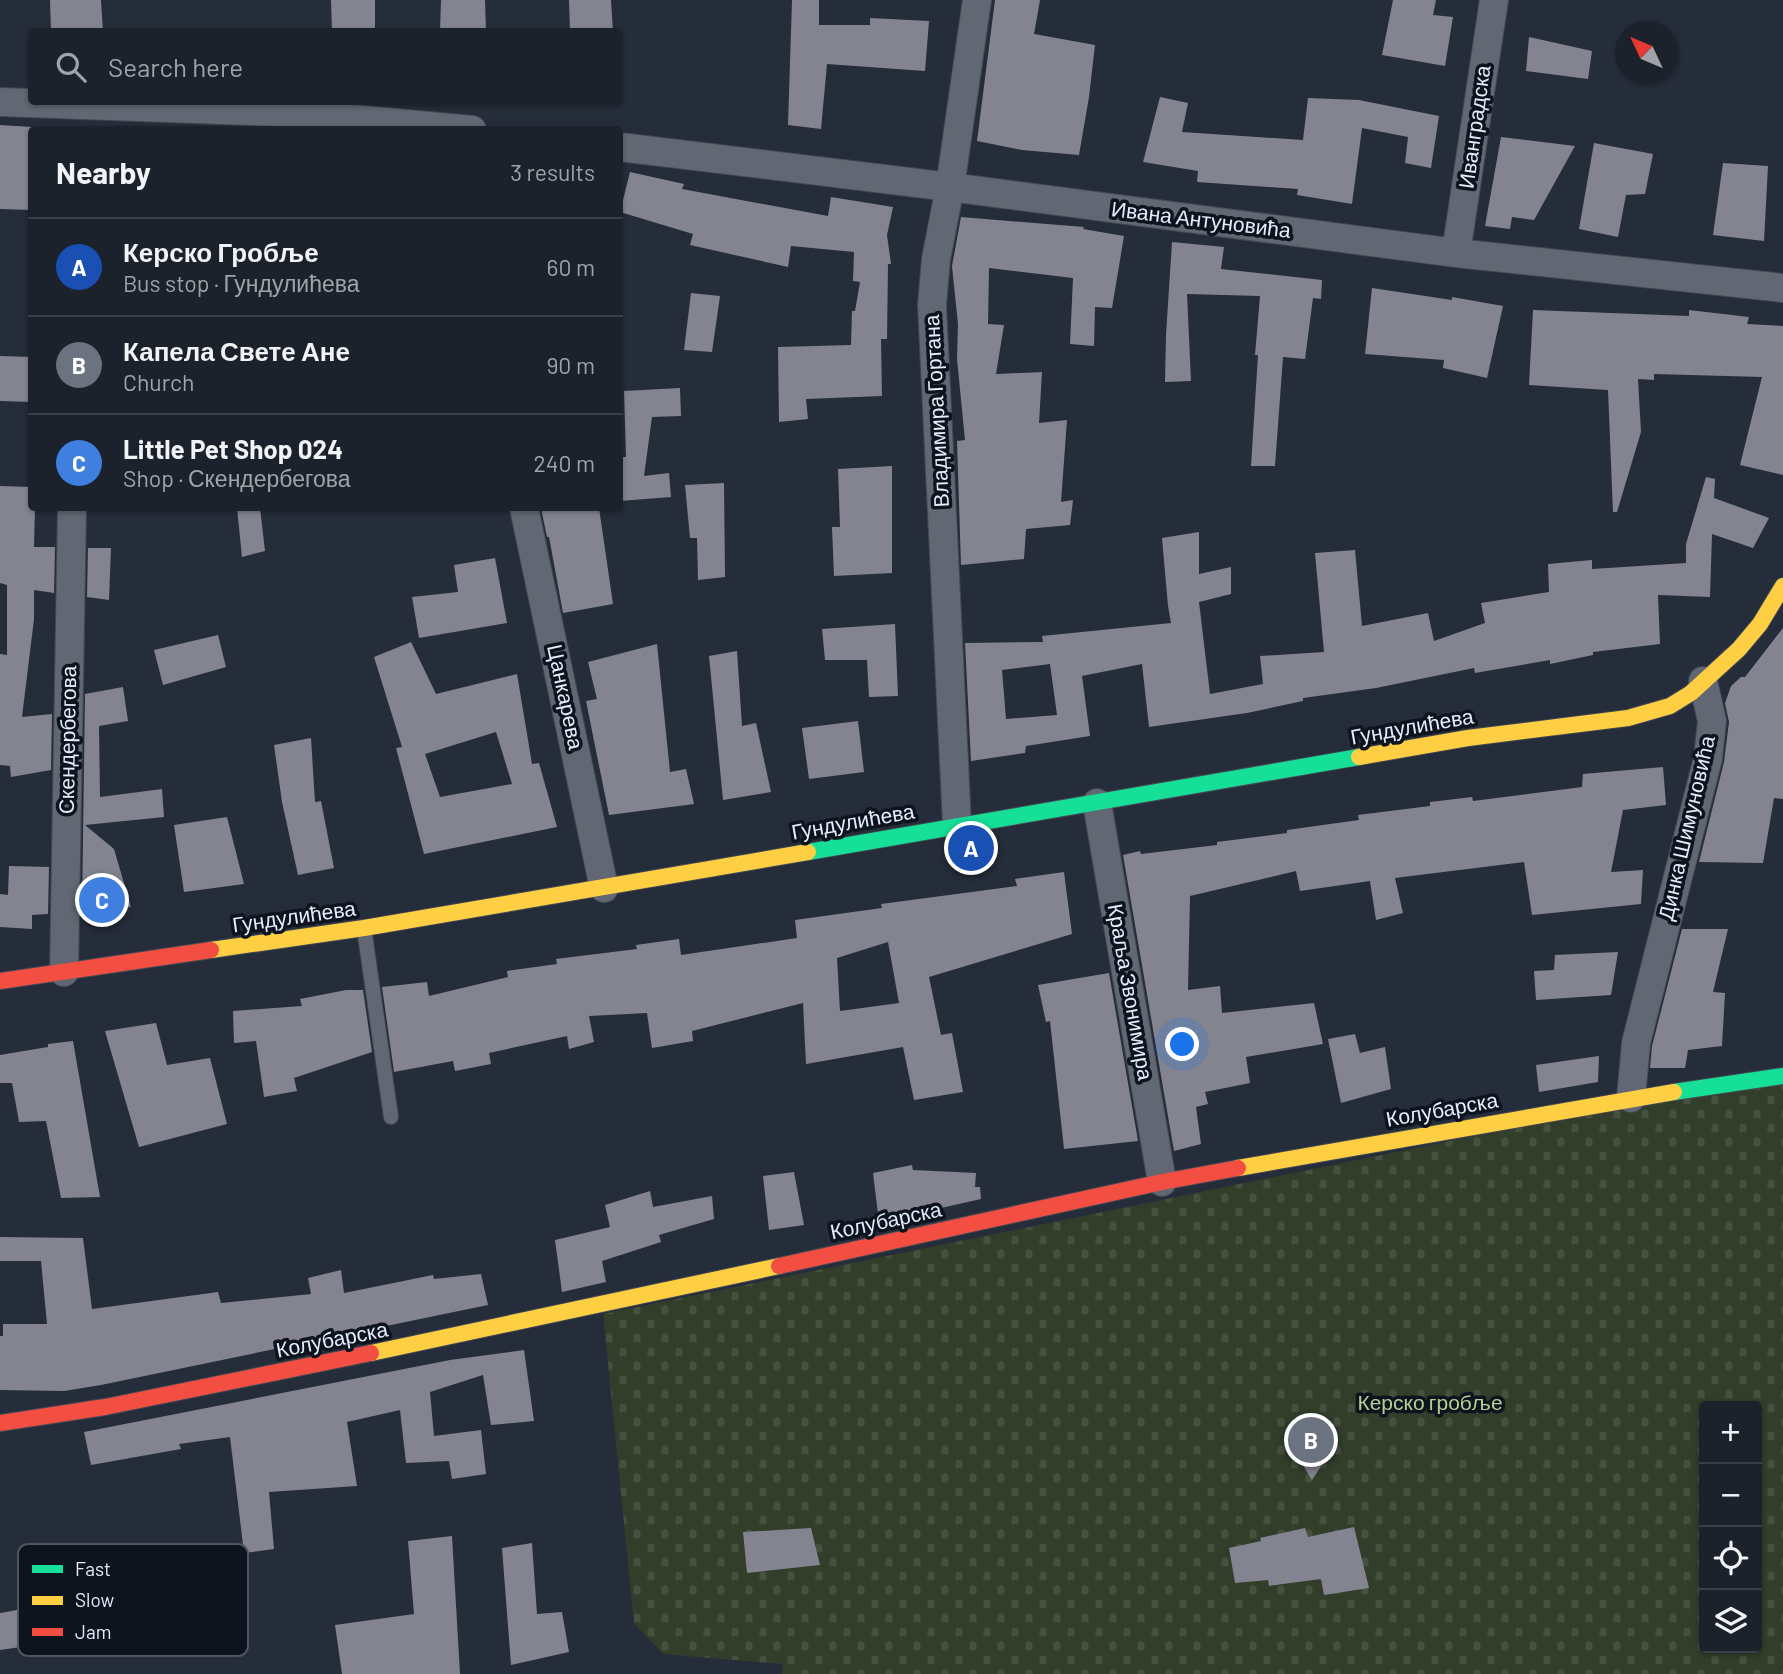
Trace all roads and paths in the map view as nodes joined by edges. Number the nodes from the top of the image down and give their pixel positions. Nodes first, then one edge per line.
1 (977, 0) edge
2 (1493, 0) edge
3 (0, 102) edge
4 (78, 117) edge
5 (413, 126) edge
6 (623, 147) edge
7 (950, 187) junction
8 (1456, 253) junction
9 (1783, 288) edge
10 (72, 511) edge
11 (525, 511) edge
12 (1783, 586) edge
13 (1703, 681) junction
14 (1097, 803) junction
15 (957, 825) junction
16 (604, 888) junction
17 (364, 928) junction
18 (64, 972) junction
19 (0, 981) edge
20 (1783, 1076) edge
21 (1631, 1098) junction
22 (391, 1117) dead end
23 (1162, 1182) junction
24 (0, 1423) edge

1 - 7 street, Владимира Гортана
2 - 8 street, Иванградска
3 - 4 street
4 - 5 street
6 - 7 street, Ивана Антуновића
7 - 8 street, Ивана Антуновића
7 - 15 street, Владимира Гортана
8 - 9 street, Ивана Антуновића
10 - 18 street, Скендербегова
11 - 16 street, Цанкарева
12 - 13 street
13 - 14 street, Гундулићева
13 - 21 street, Динка Шимуновића
14 - 15 street, Гундулићева
14 - 23 street, Краља Звонимира
15 - 16 street, Гундулићева
16 - 17 street, Гундулићева
17 - 18 street, Гундулићева
17 - 22 lane
18 - 19 street, Гундулићева
20 - 21 street, Колубарска
21 - 23 street, Колубарска
23 - 24 street, Колубарска

